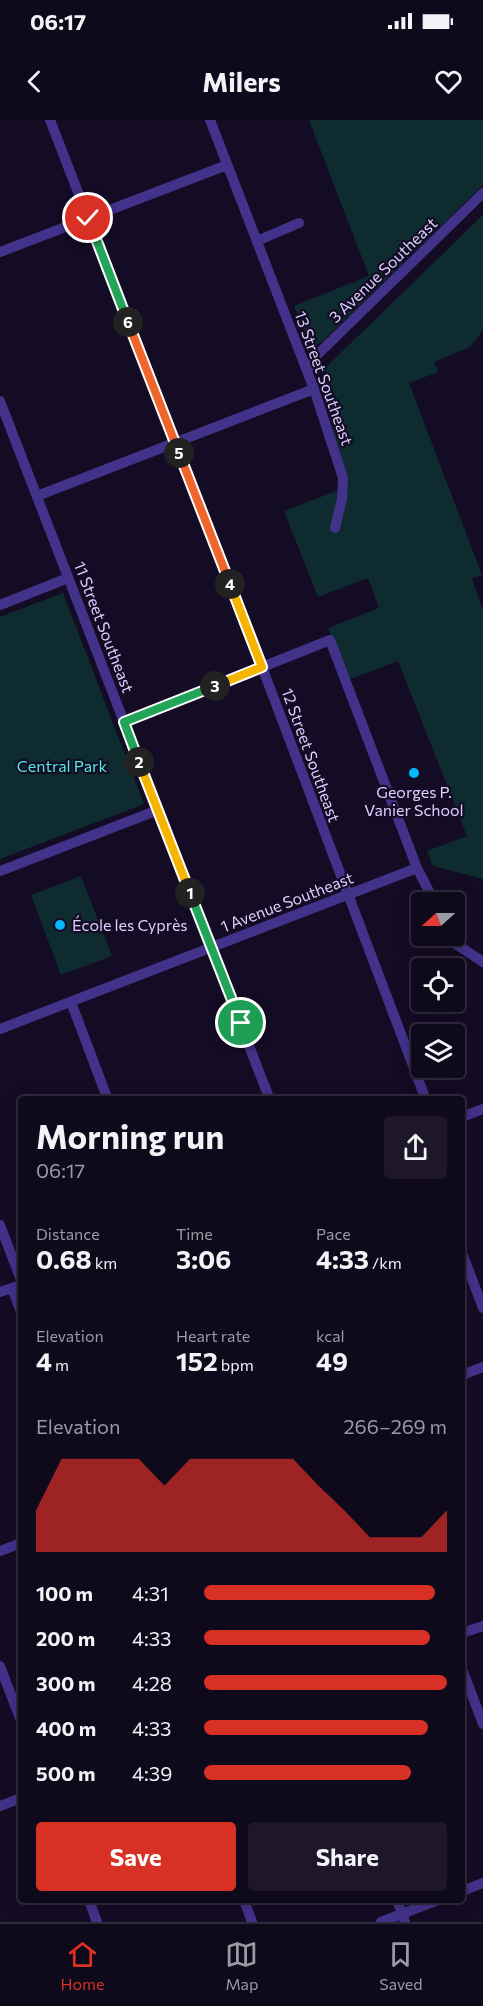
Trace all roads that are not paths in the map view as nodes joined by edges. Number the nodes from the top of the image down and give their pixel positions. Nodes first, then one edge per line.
1 (50, 120) edge
2 (210, 120) edge
3 (227, 165) junction
4 (483, 193) edge
5 (88, 218) junction
6 (299, 223) dead end
7 (257, 242) junction
8 (0, 252) edge
9 (307, 371) junction
10 (314, 389) junction
11 (0, 401) edge
12 (175, 442) junction
13 (37, 496) junction
14 (335, 528) dead end
15 (68, 578) junction
16 (0, 604) edge
17 (262, 667) junction
18 (124, 722) junction
19 (158, 810) junction
20 (417, 868) junction
21 (0, 871) edge
22 (429, 892) edge
23 (347, 895) junction
24 (459, 946) edge
25 (211, 947) junction
26 (483, 962) edge
27 (71, 1002) junction
28 (0, 1029) edge
29 (106, 1096) edge
30 (268, 1096) edge
31 (424, 1096) edge
32 (483, 1109) edge
33 (465, 1116) edge
34 (0, 1225) edge
35 (465, 1261) edge
36 (18, 1272) edge
37 (16, 1286) edge
38 (0, 1293) edge
39 (483, 1308) edge
40 (483, 1367) edge
41 (465, 1374) edge
42 (18, 1544) edge
43 (0, 1551) edge
44 (483, 1626) edge
45 (465, 1633) edge
46 (0, 1666) edge
47 (465, 1677) edge
48 (18, 1713) edge
49 (483, 1725) edge
50 (18, 1799) edge
51 (0, 1806) edge
52 (483, 1883) edge
53 (465, 1890) edge
54 (90, 1903) edge
55 (245, 1903) edge
56 (398, 1903) edge
57 (432, 1903) edge
58 (404, 1918) edge
59 (97, 1922) edge
60 (252, 1922) edge
61 (381, 1922) edge

1 - 5 street, 12 Street Southeast
2 - 3 street, 13 Street Southeast
3 - 5 street
3 - 7 street, 13 Street Southeast
4 - 9 street, 3 Avenue Southeast
5 - 8 street
5 - 12 street, 12 Street Southeast
6 - 7 street
7 - 9 street, 13 Street Southeast
9 - 10 street, 13 Street Southeast
10 - 12 street
10 - 14 street, 13 Street Southeast
11 - 13 street, 11 Street Southeast
12 - 13 street
12 - 17 street, 12 Street Southeast
13 - 15 street, 11 Street Southeast
15 - 16 street
15 - 18 street, 11 Street Southeast
17 - 18 street
17 - 20 street
17 - 23 street, 12 Street Southeast
18 - 19 street, 11 Street Southeast
19 - 21 street
19 - 25 street, 11 Street Southeast
20 - 22 street
20 - 23 street, 1 Avenue Southeast
23 - 25 street, 1 Avenue Southeast
23 - 31 street, 12 Street Southeast
24 - 26 street
25 - 27 street, 1 Avenue Southeast
25 - 30 street, 11 Street Southeast
27 - 28 street, 1 Avenue Southeast
27 - 29 street
32 - 33 street
34 - 36 street
35 - 39 street
37 - 38 street
40 - 41 street
42 - 43 street
44 - 45 street
46 - 48 street
47 - 49 street
50 - 51 street
52 - 53 street
54 - 59 street
55 - 60 street
56 - 58 street
57 - 58 street
58 - 61 street

